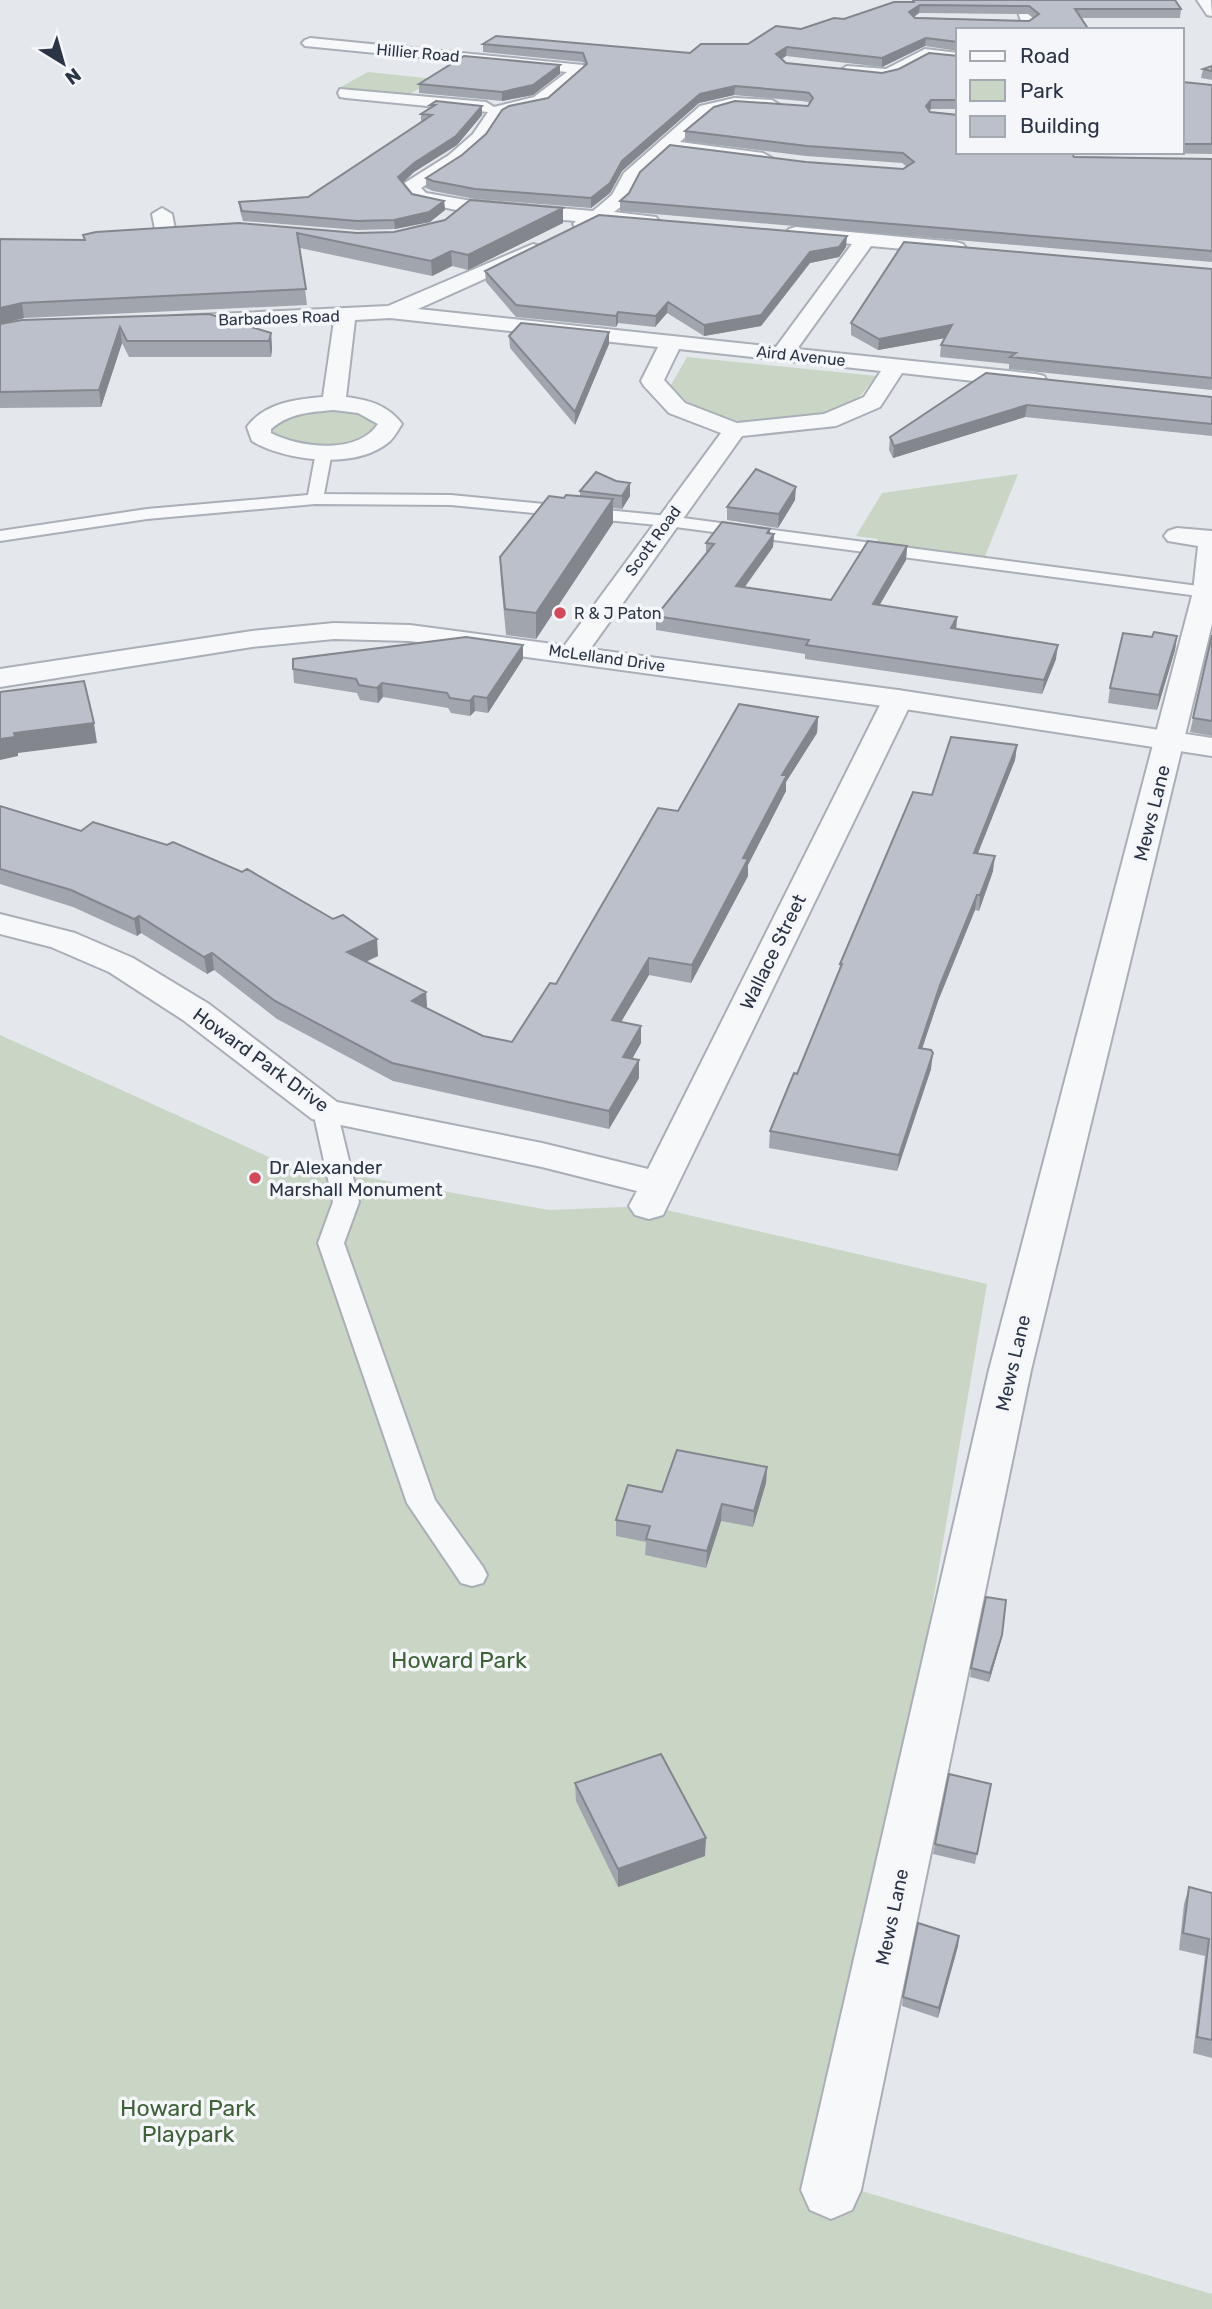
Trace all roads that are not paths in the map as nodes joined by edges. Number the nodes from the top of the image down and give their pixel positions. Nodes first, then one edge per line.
1 (1021, 0) edge
2 (1204, 0) edge
3 (1212, 12) edge
4 (1025, 25) edge
5 (346, 31) dead end
6 (956, 58) edge
7 (827, 69) edge
8 (346, 93) dead end
9 (790, 107) edge
10 (502, 109) junction
11 (665, 146) junction
12 (783, 161) edge
13 (466, 206) junction
14 (597, 217) junction
15 (447, 220) edge
16 (665, 222) edge
17 (190, 228) edge
18 (143, 230) edge
19 (772, 231) edge
20 (866, 239) junction
21 (977, 250) edge
22 (390, 312) junction
23 (345, 316) junction
24 (150, 323) edge
25 (672, 342) junction
26 (783, 353) junction
27 (895, 366) junction
28 (1061, 383) edge
29 (334, 403) junction
30 (735, 430) junction
31 (324, 452) junction
32 (315, 499) junction
33 (668, 521) junction
34 (0, 537) edge
35 (1200, 539) edge
36 (1206, 592) junction
37 (573, 653) junction
38 (0, 678) edge
39 (898, 699) junction
40 (1170, 741) junction
41 (1212, 747) edge
42 (0, 924) edge
43 (324, 1111) junction
44 (654, 1195) joint
45 (472, 1575) dead end
46 (831, 2190) dead end

1 - 4 street
2 - 3 street
5 - 10 street, Hillier Road
6 - 7 street
8 - 10 street
9 - 11 street
10 - 13 street
11 - 12 street
11 - 14 street
13 - 14 street
13 - 15 street
14 - 16 street
14 - 22 street
17 - 18 street
19 - 20 street
20 - 21 street
20 - 26 street
22 - 23 street, Barbadoes Road
22 - 25 street, Aird Avenue
23 - 24 street, Barbadoes Road
23 - 29 street
25 - 26 street, Aird Avenue
25 - 30 street
26 - 27 street, Aird Avenue
27 - 28 street, Aird Avenue
27 - 30 street
29 - 31 street
29 - 31 street
30 - 33 street, Scott Road
31 - 32 lane
32 - 33 lane
32 - 34 lane
33 - 36 lane
33 - 37 street, Scott Road
35 - 36 street, Mews Lane
36 - 40 street, Mews Lane
37 - 38 street, McLelland Drive
37 - 39 street, McLelland Drive
39 - 40 street, McLelland Drive
39 - 44 street, Wallace Street
40 - 41 street, McLelland Drive
40 - 46 street, Mews Lane
42 - 43 street, Howard Park Drive
43 - 44 street, Howard Park Drive
43 - 45 lane

